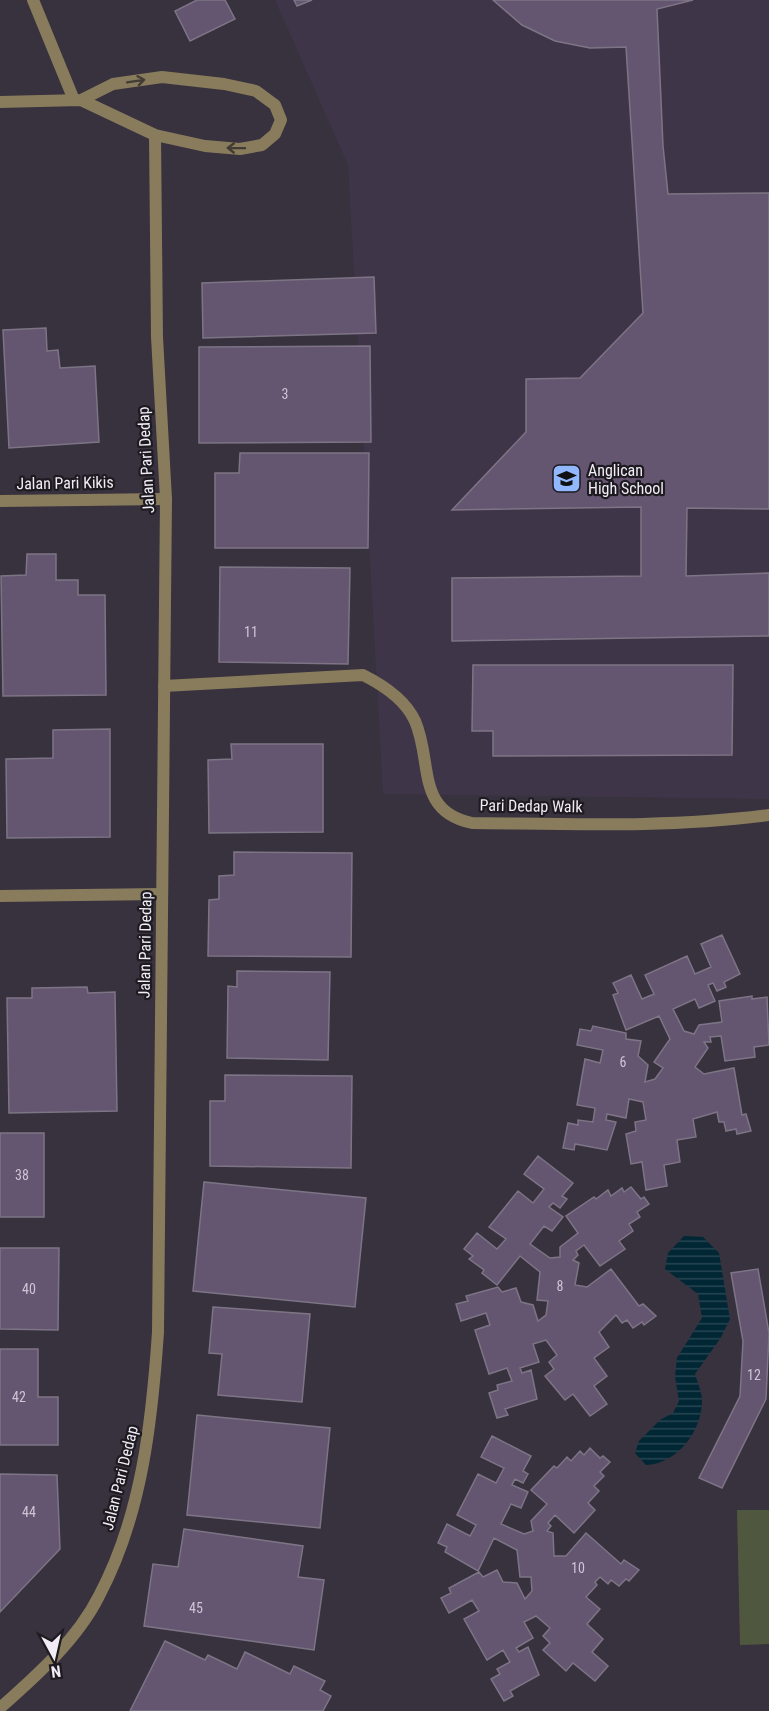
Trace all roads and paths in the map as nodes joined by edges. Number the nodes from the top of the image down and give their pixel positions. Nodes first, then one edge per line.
1 (33, 0) edge
2 (77, 100) junction
3 (0, 102) edge
4 (155, 135) junction
5 (166, 499) junction
6 (0, 501) edge
7 (164, 686) junction
8 (769, 815) edge
9 (162, 894) junction
10 (0, 896) edge
11 (0, 1708) edge

1 - 2 street
2 - 3 street
2 - 4 street
2 -> 4 street
4 - 5 street, Jalan Pari Dedap
5 - 6 street, Jalan Pari Kikis
5 - 7 street, Jalan Pari Dedap
7 - 8 street, Pari Dedap Walk
7 - 9 street, Jalan Pari Dedap
9 - 10 street
9 - 11 street, Jalan Pari Dedap

